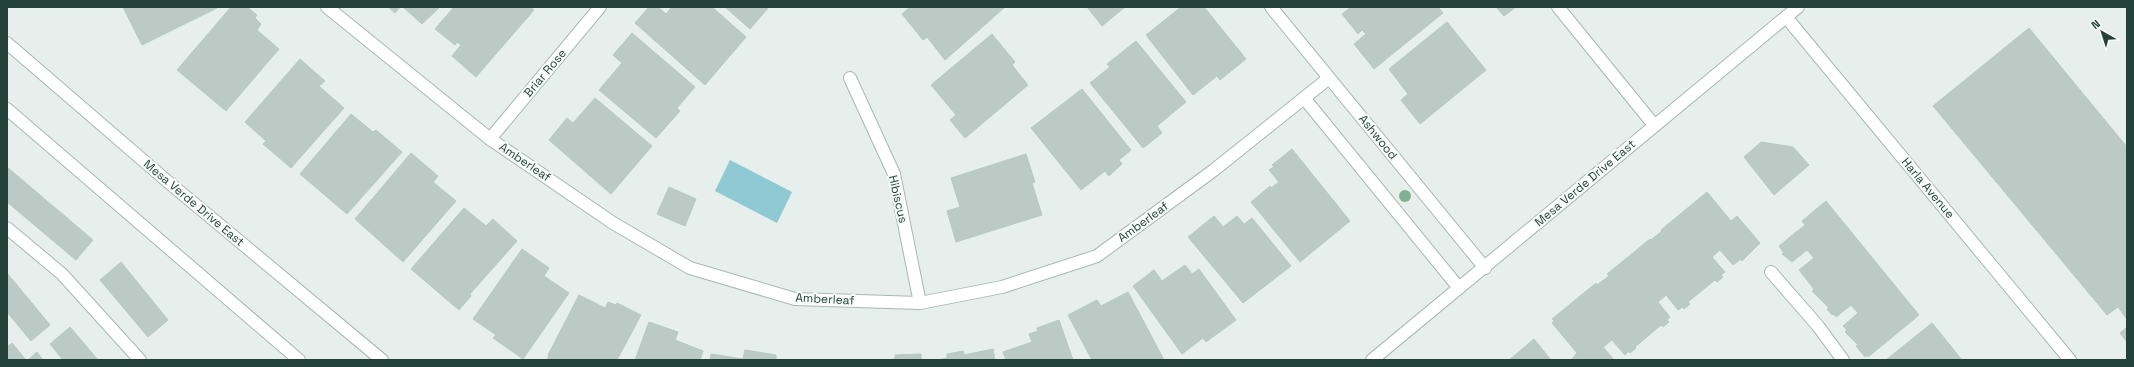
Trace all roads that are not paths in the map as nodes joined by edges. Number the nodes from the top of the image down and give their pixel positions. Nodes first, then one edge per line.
1 (327, 7) edge
2 (600, 7) edge
3 (1271, 7) edge
4 (1558, 7) edge
5 (1798, 7) edge
6 (1786, 17) junction
7 (7, 43) edge
8 (850, 78) dead end
9 (1329, 78) junction
10 (1304, 98) junction
11 (7, 109) edge
12 (1654, 125) junction
13 (490, 139) junction
14 (7, 228) edge
15 (1485, 268) junction
16 (1771, 272) dead end
17 (1459, 288) junction
18 (920, 303) junction
19 (140, 360) edge
20 (299, 360) edge
21 (382, 360) edge
22 (1372, 360) edge
23 (1843, 360) edge
24 (2070, 360) edge

1 - 13 street, Amberleaf
2 - 13 street, Briar Rose
3 - 9 street, Ashwood
4 - 12 street
5 - 6 street, Mesa Verde Drive East
6 - 12 street, Mesa Verde Drive East
6 - 24 street, Harla Avenue
7 - 21 street, Mesa Verde Drive East
8 - 18 street, Hibiscus
9 - 10 street, Amberleaf
9 - 15 street, Ashwood
10 - 17 street
10 - 18 street, Amberleaf
11 - 20 street
12 - 15 street, Mesa Verde Drive East
13 - 18 street, Amberleaf
14 - 19 street
15 - 17 street, Mesa Verde Drive East
16 - 23 street
17 - 22 street, Mesa Verde Drive East

